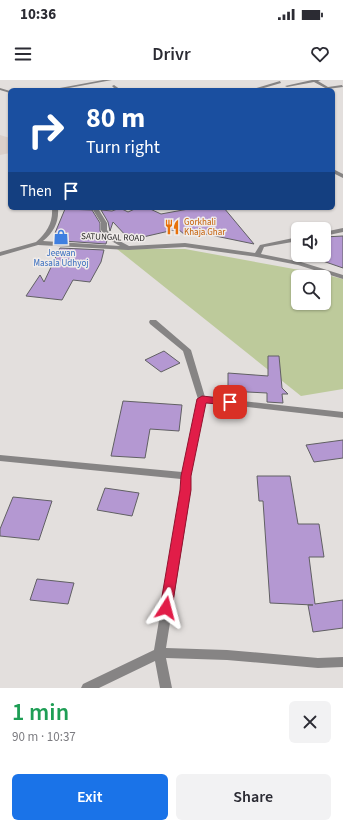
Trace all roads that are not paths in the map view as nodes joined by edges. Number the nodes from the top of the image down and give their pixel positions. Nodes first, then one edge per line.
1 (110, 80) edge
2 (274, 80) edge
3 (317, 80) edge
4 (280, 82) junction
5 (114, 86) dead end
6 (287, 86) joint
7 (342, 86) dead end
8 (63, 88) edge
9 (116, 88) edge
10 (259, 88) edge
11 (56, 210) edge
12 (96, 210) edge
13 (343, 230) edge
14 (331, 233) edge
15 (291, 240) edge
16 (38, 243) junction
17 (0, 248) edge
18 (128, 248) junction
19 (8, 251) junction
20 (0, 254) edge
21 (257, 255) junction
22 (343, 277) edge
23 (153, 322) dead end
24 (202, 399) junction
25 (343, 414) edge
26 (0, 458) edge
27 (186, 476) junction
28 (159, 653) junction
29 (343, 662) edge
30 (87, 688) edge
31 (166, 688) edge

1 - 8 street
2 - 4 street
3 - 6 street
3 - 7 street
4 - 6 street
4 - 10 street
5 - 9 street
11 - 16 street
12 - 18 street
13 - 14 street
15 - 21 street
16 - 18 street, SATUNGAL ROAD
16 - 19 street, SATUNGAL ROAD
17 - 19 street
18 - 21 street, SATUNGAL ROAD
19 - 20 street, SATUNGAL ROAD
21 - 22 street, SATUNGAL ROAD
23 - 24 street
24 - 25 street
24 - 27 street
26 - 27 street
27 - 28 street
28 - 29 street
28 - 30 street
28 - 31 street

